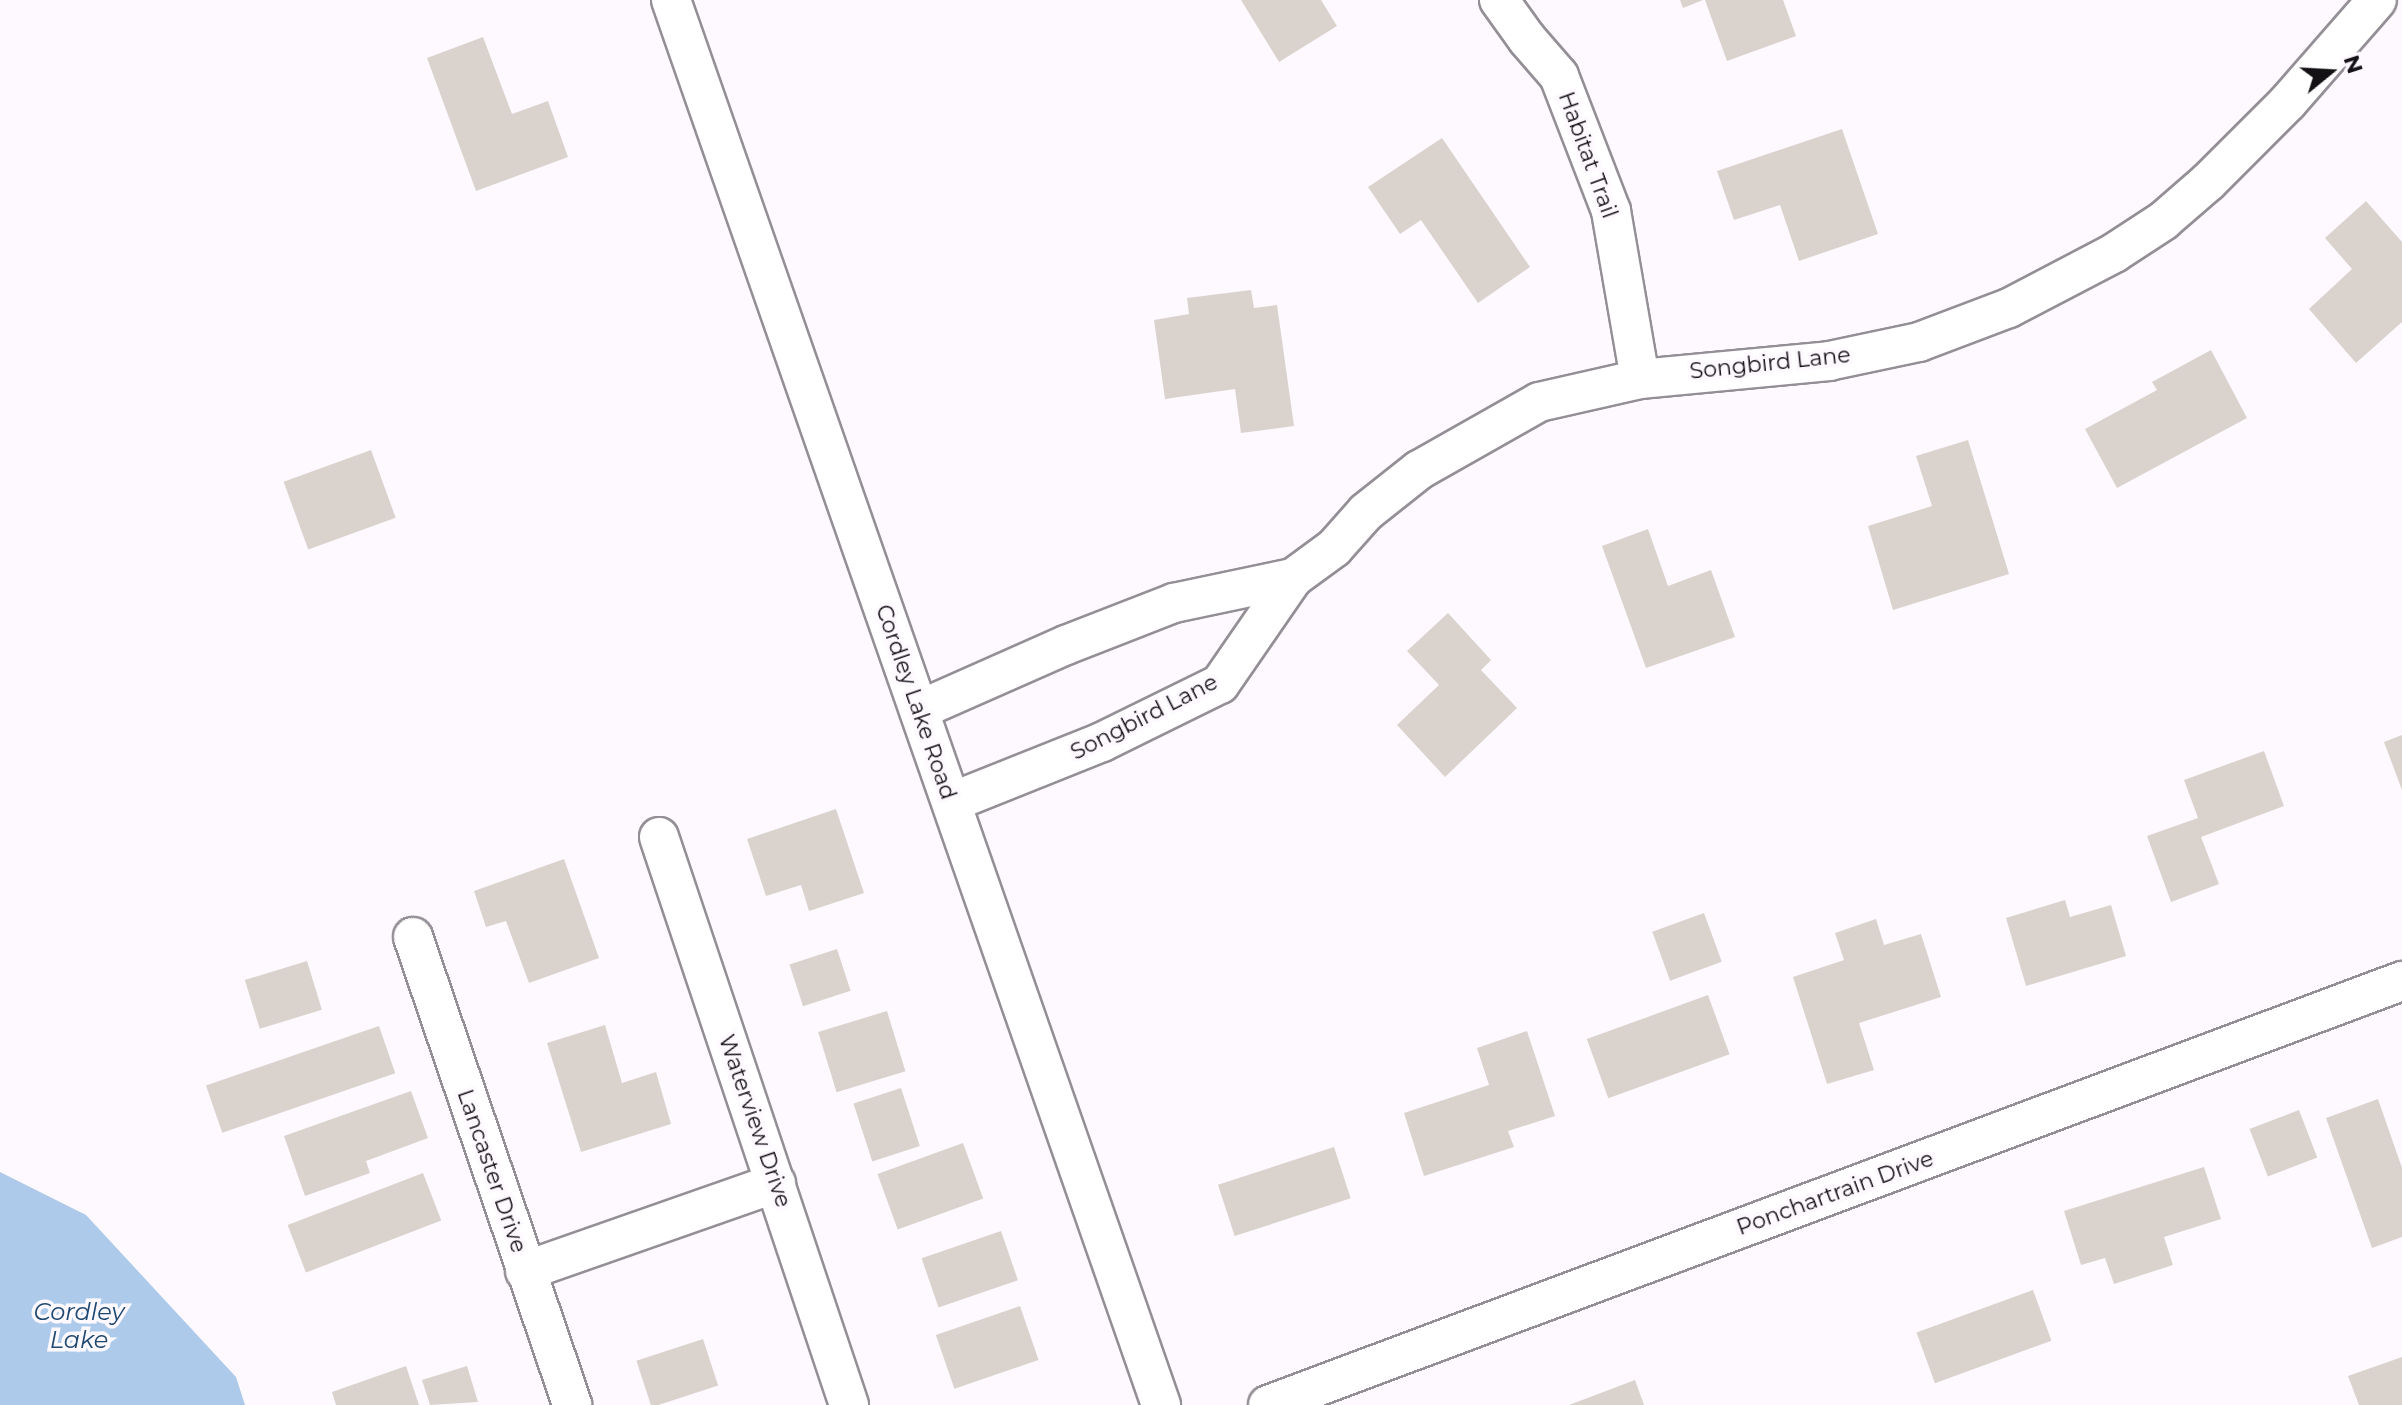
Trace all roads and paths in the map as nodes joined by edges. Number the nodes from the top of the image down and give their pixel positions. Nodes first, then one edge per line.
1 (671, 0) edge
2 (1499, 0) edge
3 (2377, 0) edge
4 (1640, 379) junction
5 (1293, 578) junction
6 (919, 710) junction
7 (952, 802) junction
8 (659, 837) dead end
9 (413, 937) dead end
10 (2402, 981) edge
11 (776, 1183) junction
12 (525, 1271) junction
13 (572, 1405) edge
14 (849, 1405) edge
15 (1161, 1405) edge
16 (1268, 1405) edge

1 - 6 street, Cordley Lake Road
2 - 4 street, Habitat Trail
3 - 4 street, Songbird Lane
4 - 5 street, Songbird Lane
5 - 6 street, Songbird Lane
5 - 7 street, Songbird Lane
6 - 7 street, Cordley Lake Road
7 - 15 street, Cordley Lake Road
8 - 11 street, Waterview Drive
9 - 12 street, Lancaster Drive
10 - 16 street, Ponchartrain Drive
11 - 12 street
11 - 14 street, Waterview Drive
12 - 13 street, Lancaster Drive

